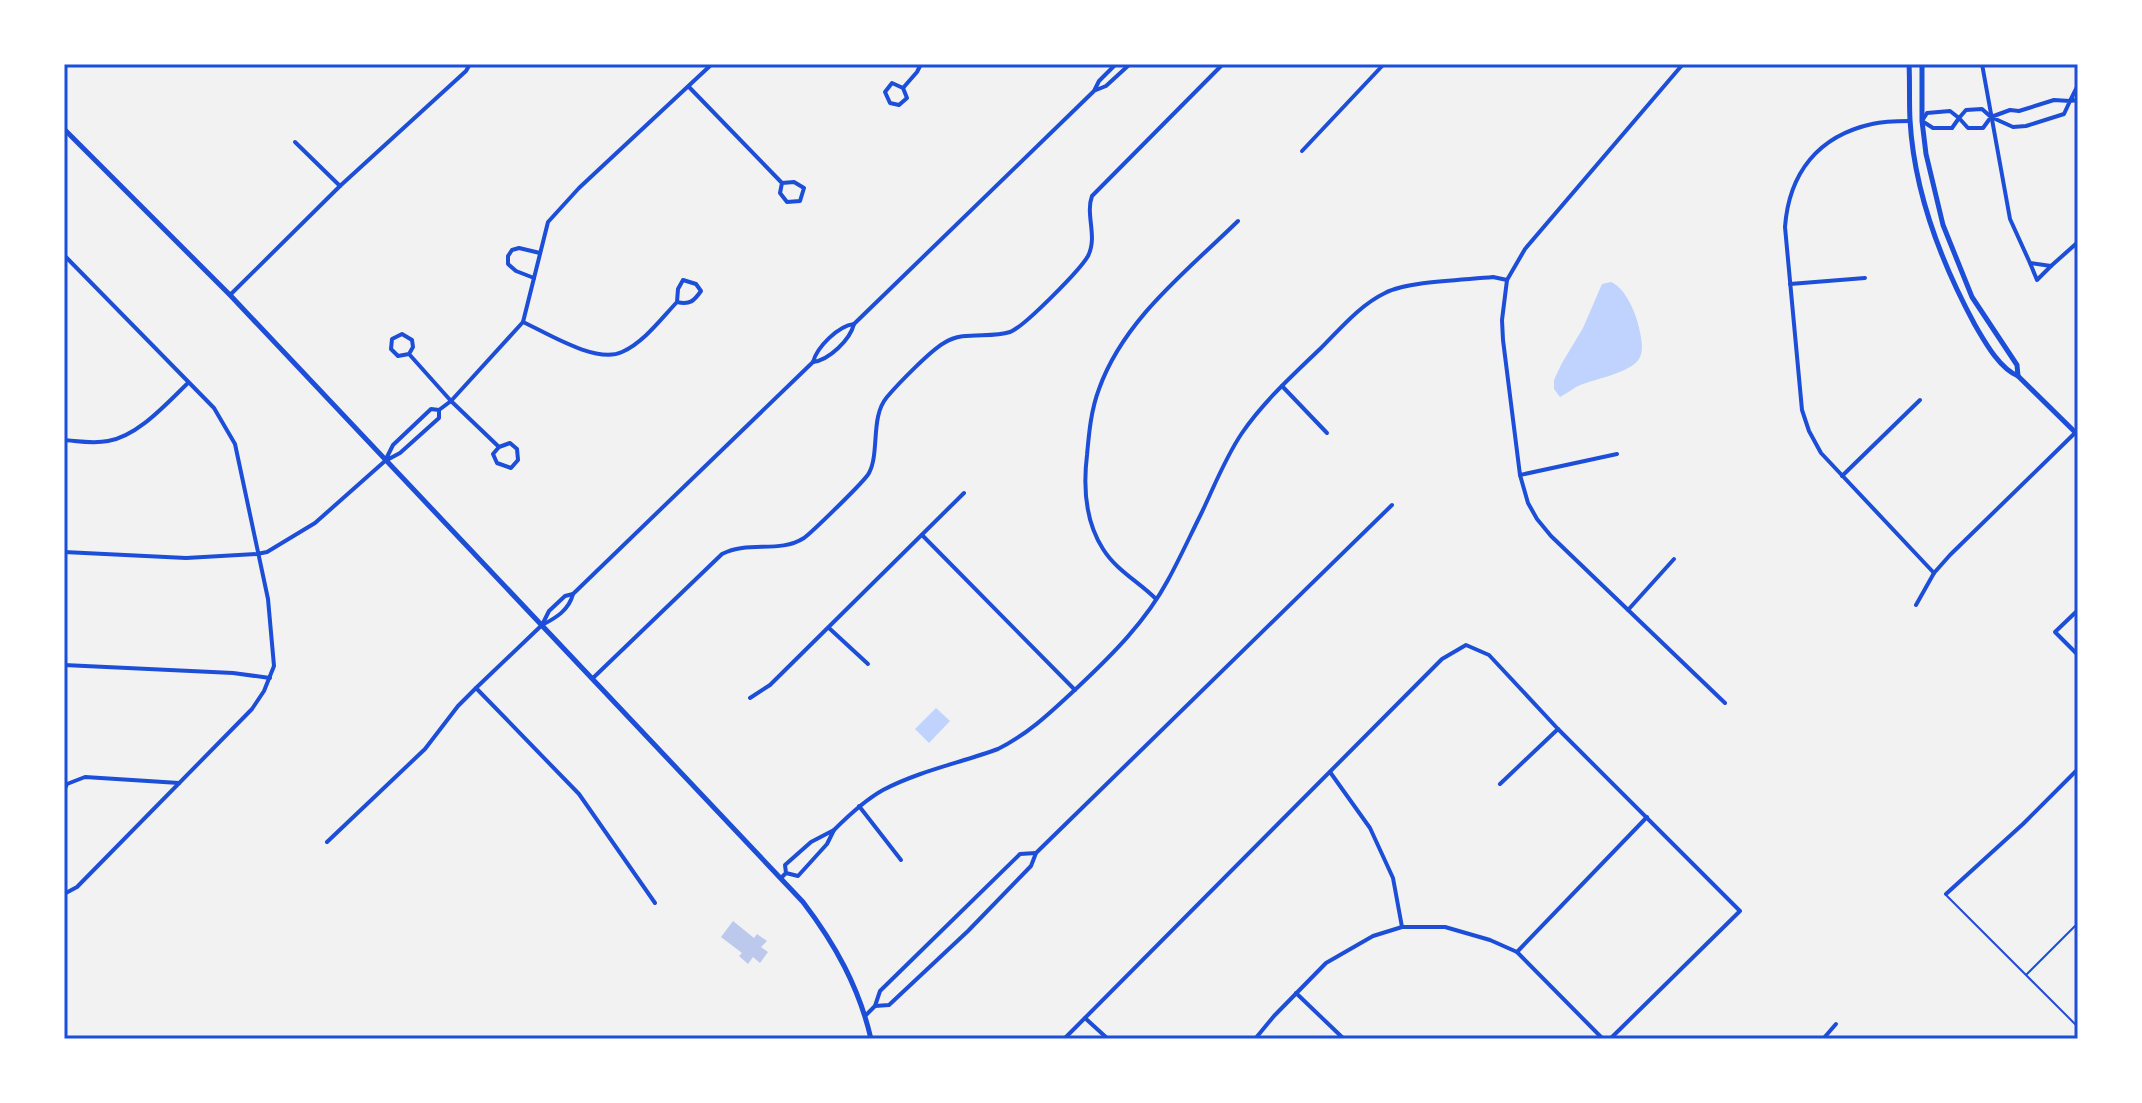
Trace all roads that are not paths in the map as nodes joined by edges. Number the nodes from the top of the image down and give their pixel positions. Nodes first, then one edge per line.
1 (470, 64) edge
2 (712, 64) edge
3 (921, 64) edge
4 (1116, 64) edge
5 (1130, 64) edge
6 (1223, 64) edge
7 (1384, 64) edge
8 (1683, 64) edge
9 (1909, 64) edge
10 (1922, 64) edge
11 (1982, 64) edge
12 (2078, 85) edge
13 (689, 87) junction
14 (903, 88) junction
15 (1094, 91) junction
16 (2078, 100) edge
17 (2070, 101) junction
18 (1991, 117) junction
19 (1959, 118) junction
20 (1910, 121) junction
21 (1922, 121) junction
22 (64, 129) edge
23 (295, 142) dead end
24 (1302, 151) dead end
25 (782, 183) junction
26 (340, 186) junction
27 (1238, 221) dead end
28 (2078, 242) edge
29 (540, 253) junction
30 (64, 255) edge
31 (2030, 263) junction
32 (2051, 266) junction
33 (534, 278) junction
34 (1865, 278) dead end
35 (1507, 280) junction
36 (1790, 284) junction
37 (230, 295) junction
38 (677, 302) junction
39 (523, 322) junction
40 (854, 324) junction
41 (409, 354) junction
42 (813, 362) junction
43 (2018, 376) junction
44 (188, 383) junction
45 (1282, 386) junction
46 (1920, 400) dead end
47 (451, 401) junction
48 (439, 410) junction
49 (2077, 432) edge
50 (1327, 433) dead end
51 (64, 440) edge
52 (499, 447) junction
53 (1617, 454) dead end
54 (385, 461) junction
55 (1520, 475) junction
56 (1842, 476) junction
57 (964, 493) dead end
58 (1392, 505) dead end
59 (922, 535) junction
60 (64, 552) edge
61 (257, 554) junction
62 (1674, 559) dead end
63 (1934, 573) junction
64 (573, 594) junction
65 (1156, 599) junction
66 (1916, 605) dead end
67 (1628, 610) junction
68 (2078, 610) edge
69 (542, 625) junction
70 (829, 628) junction
71 (2078, 655) edge
72 (868, 664) dead end
73 (64, 665) edge
74 (270, 678) junction
75 (593, 678) junction
76 (476, 688) junction
77 (1075, 690) junction
78 (750, 698) dead end
79 (1725, 703) dead end
80 (1558, 729) junction
81 (2078, 769) edge
82 (1330, 772) junction
83 (179, 783) junction
84 (1500, 784) dead end
85 (64, 791) edge
86 (859, 806) junction
87 (1647, 817) junction
88 (834, 830) junction
89 (327, 842) dead end
90 (1036, 853) junction
91 (901, 860) dead end
92 (784, 875) junction
93 (64, 894) edge
94 (1946, 894) joint
95 (655, 903) dead end
96 (2078, 923) edge
97 (1402, 927) junction
98 (1517, 952) junction
99 (2026, 975) junction
100 (1296, 993) junction
101 (875, 1006) junction
102 (866, 1015) junction
103 (1085, 1018) junction
104 (1836, 1024) dead end
105 (2078, 1027) edge
106 (871, 1039) edge
107 (1064, 1039) edge
108 (1108, 1039) edge
109 (1255, 1039) edge
110 (1344, 1039) edge
111 (1603, 1039) edge
112 (1610, 1039) edge
113 (1823, 1039) edge

1 - 26 street
2 - 13 street
3 - 14 street
4 - 15 street
5 - 15 street
6 - 75 street
7 - 24 street
8 - 35 street
9 - 20 street
10 - 21 street
11 - 18 street
12 - 17 street
13 - 25 street
13 - 29 street
14 - 14 street
15 - 40 street
16 - 17 street
17 - 18 street
17 - 18 street
18 - 19 street
18 - 19 street
18 - 31 street
19 - 21 street
19 - 21 street
20 - 21 street
20 - 36 street
20 - 43 street
21 - 43 street
22 - 37 street
23 - 26 street
25 - 25 street
26 - 37 street
27 - 65 street
28 - 32 street
29 - 33 street
29 - 33 street
30 - 44 street
31 - 32 street
31 - 32 street
33 - 39 street
34 - 36 street
35 - 45 street
35 - 55 street
36 - 56 street
37 - 54 street
38 - 38 street
38 - 39 street
39 - 47 street
40 - 42 street
40 - 42 street
41 - 41 street
41 - 47 street
42 - 64 street
43 - 49 street
44 - 51 street
44 - 61 street
45 - 50 street
45 - 65 street
46 - 56 street
47 - 48 street
47 - 52 street
48 - 54 street
48 - 54 street
49 - 63 street
52 - 52 street
53 - 55 street
54 - 61 street
54 - 69 street
55 - 67 street
56 - 63 street
57 - 59 street
58 - 90 street
59 - 70 street
59 - 77 street
60 - 61 street
61 - 74 street
62 - 67 street
63 - 66 street
64 - 69 street
64 - 69 street
65 - 77 street
67 - 79 street
68 - 71 street
69 - 75 street
69 - 76 street
70 - 72 street
70 - 78 street
73 - 74 street
74 - 83 street
75 - 92 street
76 - 89 street
76 - 95 street
77 - 86 street
80 - 82 street
80 - 84 street
80 - 87 street
81 - 94 street
82 - 97 street
82 - 103 street
83 - 85 street
83 - 93 street
86 - 88 street
86 - 91 street
87 - 98 street
87 - 112 street
88 - 92 street
88 - 92 street
90 - 101 street
90 - 101 street
92 - 102 street
94 - 99 lane
96 - 99 lane
97 - 98 street
97 - 100 street
98 - 111 street
99 - 105 lane
100 - 109 street
100 - 110 street
101 - 102 street
102 - 106 street
103 - 107 street
103 - 108 street
104 - 113 street

